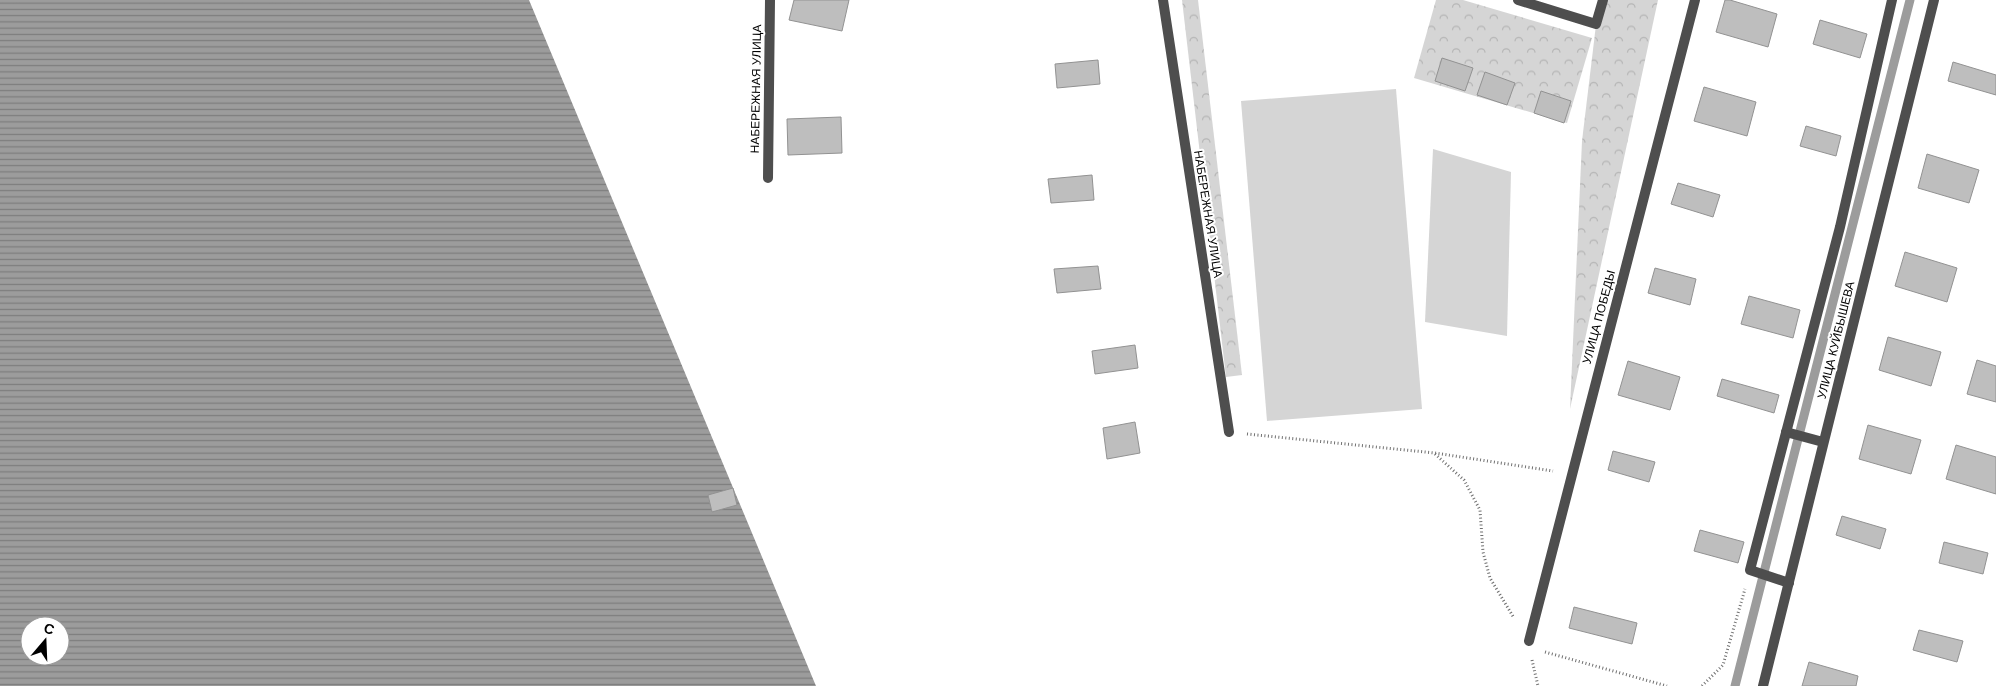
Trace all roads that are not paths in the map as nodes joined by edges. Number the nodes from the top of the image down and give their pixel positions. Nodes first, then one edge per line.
1 (770, 0) edge
2 (1163, 0) edge
3 (1518, 0) edge
4 (1603, 0) edge
5 (1694, 0) edge
6 (1892, 0) edge
7 (1934, 0) edge
8 (768, 178) dead end
9 (1229, 432) road end
10 (1786, 432) junction
11 (1824, 442) junction
12 (1789, 583) junction
13 (1528, 641) road end
14 (1763, 686) edge

1 - 8 street, НАБЕРЕЖНАЯ УЛИЦА
2 - 9 street, НАБЕРЕЖНАЯ УЛИЦА
3 - 4 street
5 - 13 street, УЛИЦА ПОБЕДЫ
6 - 10 street
7 - 11 street, УЛИЦА КУЙБЫШЕВА
10 - 11 street
10 - 12 street
11 - 12 street, УЛИЦА КУЙБЫШЕВА
12 - 14 street, УЛИЦА КУЙБЫШЕВА

